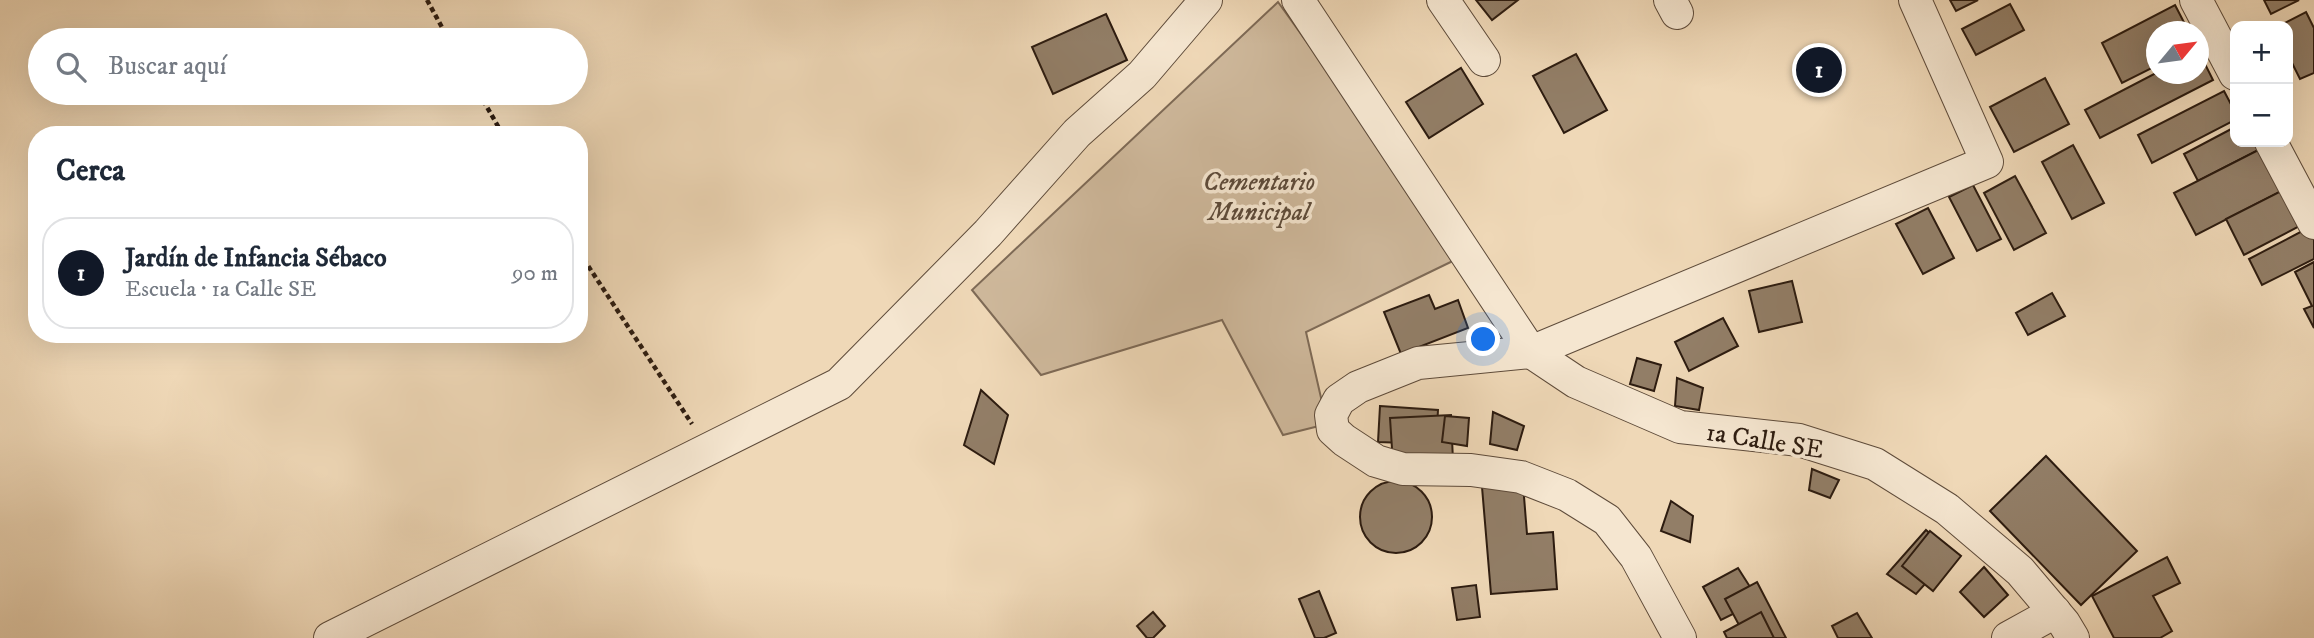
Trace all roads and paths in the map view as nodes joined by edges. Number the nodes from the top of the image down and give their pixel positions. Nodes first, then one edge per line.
1 (427, 0) edge
2 (1206, 0) edge
3 (1298, 0) edge
4 (1443, 0) edge
5 (1915, 0) edge
6 (2196, 0) edge
7 (442, 28) edge
8 (1484, 60) dead end
9 (2230, 65) edge
10 (485, 105) edge
11 (498, 126) edge
12 (2274, 147) edge
13 (2314, 223) edge
14 (588, 266) edge
15 (1531, 352) junction
16 (708, 449) junction
17 (2054, 612) junction
18 (330, 638) edge
19 (1680, 638) edge
20 (2008, 638) edge
21 (2073, 638) edge

1 - 7 path
2 - 16 street
3 - 15 street
4 - 8 street
5 - 15 street
6 - 9 street
10 - 11 path
12 - 13 street
14 - 16 path
15 - 17 street, 1a Calle SE
15 - 19 street
16 - 18 street
17 - 20 street
17 - 21 street, 1a Calle SE

